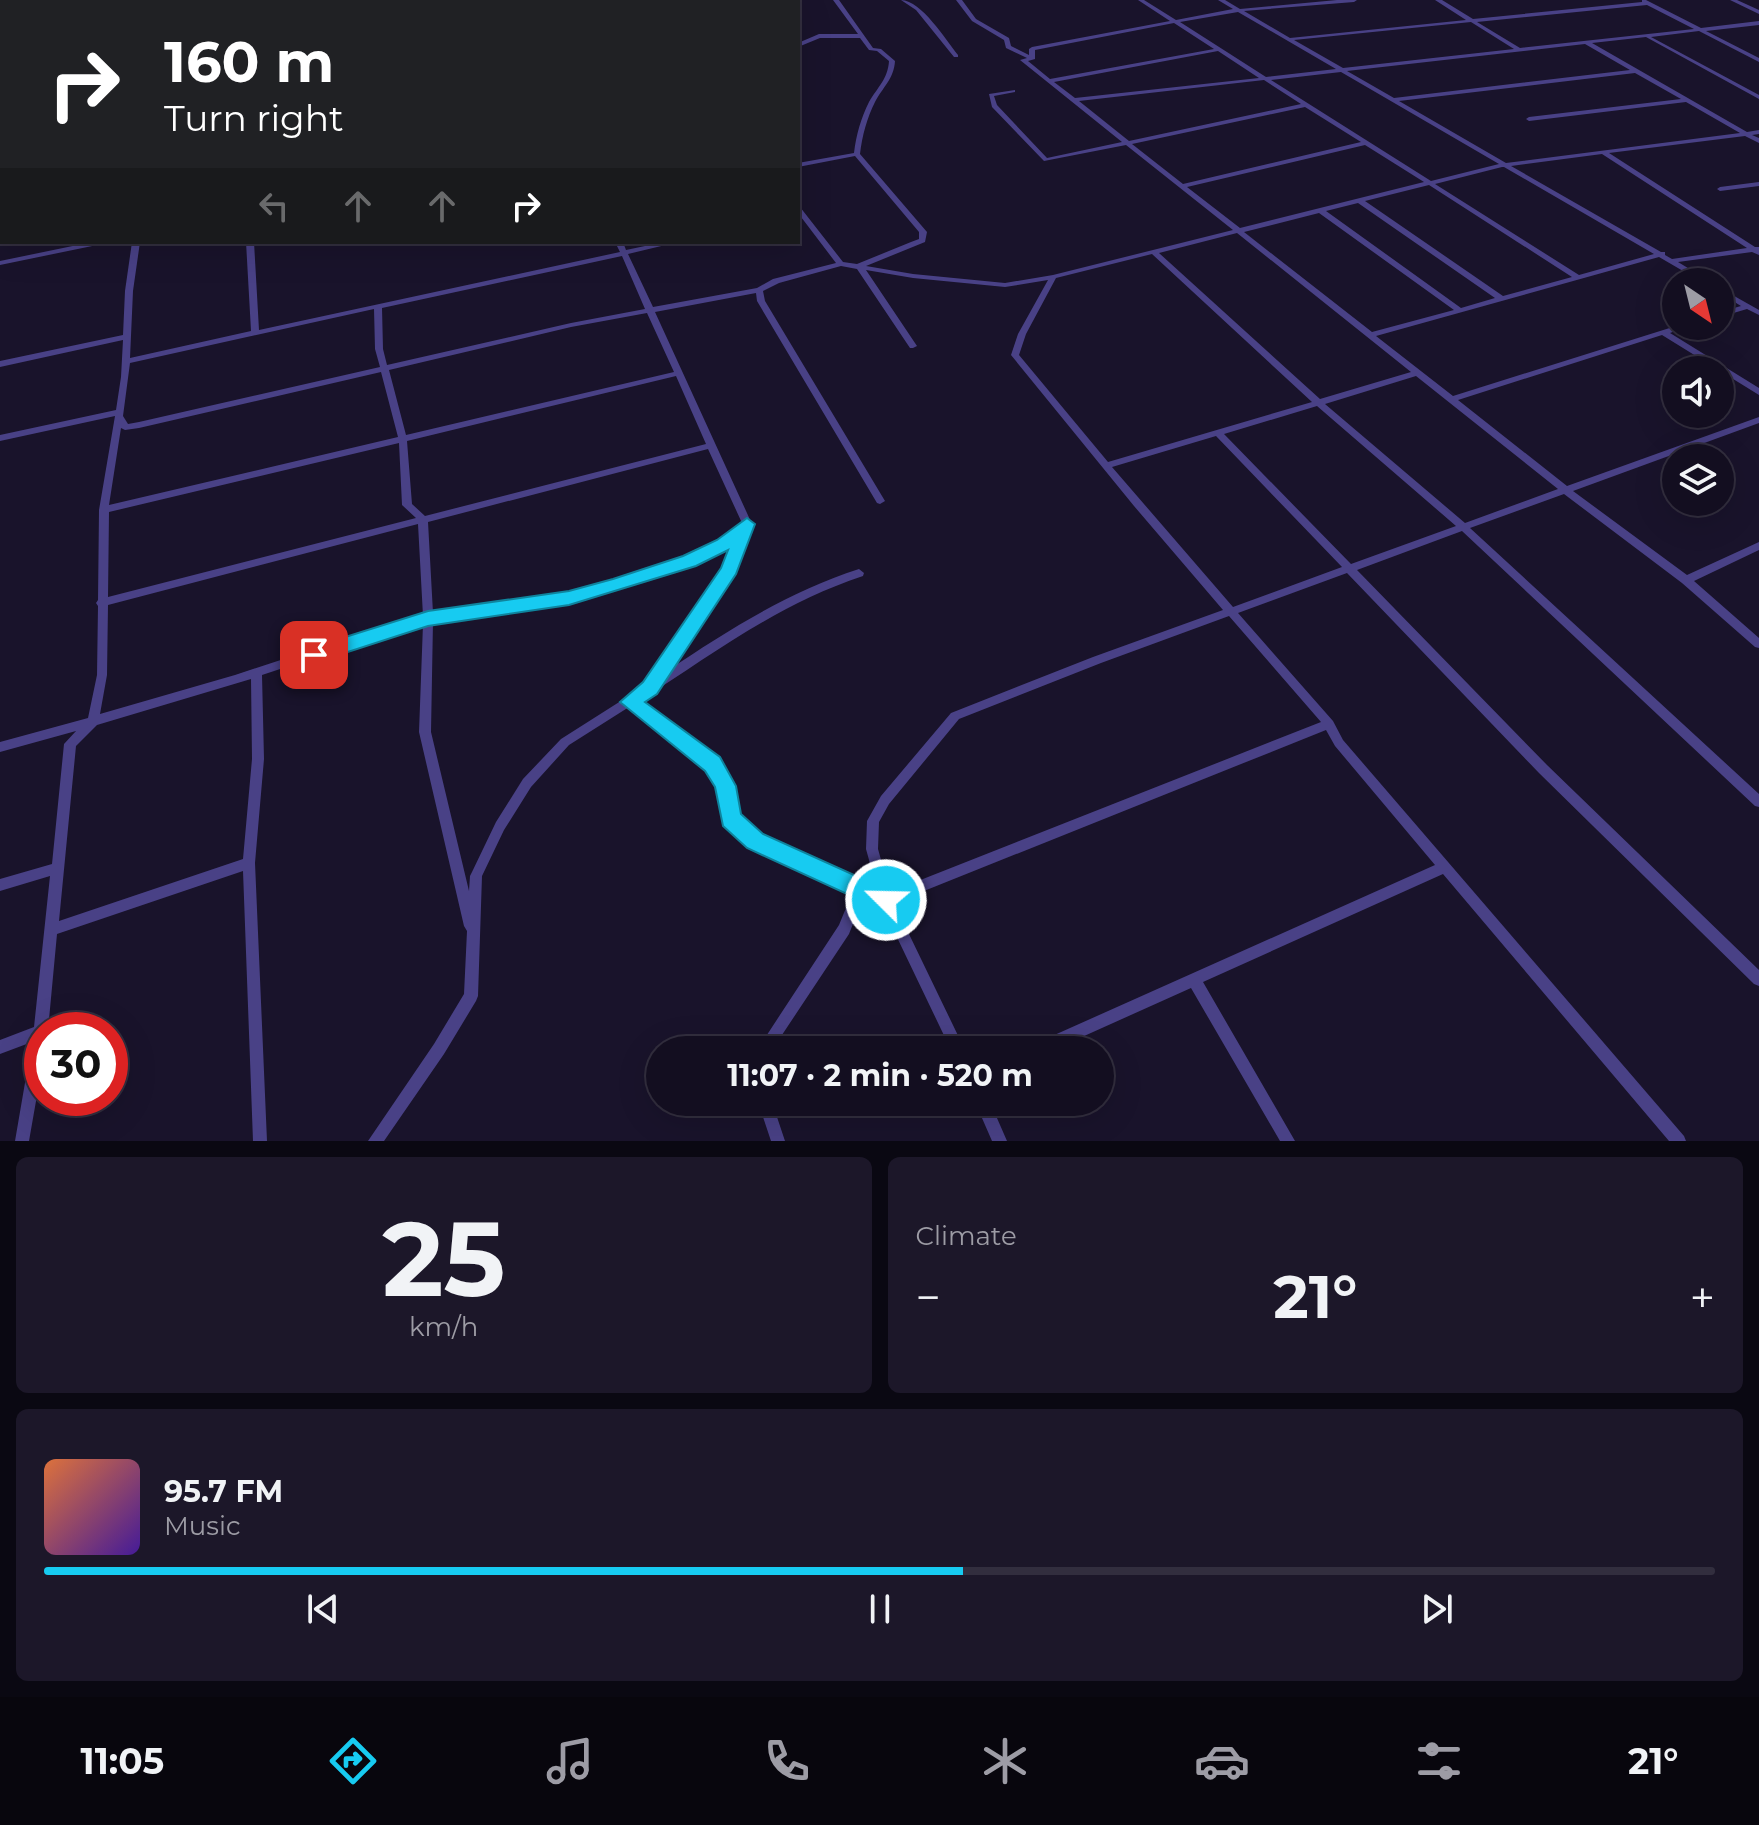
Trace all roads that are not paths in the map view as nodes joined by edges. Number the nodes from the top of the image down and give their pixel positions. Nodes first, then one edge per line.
1 (836, 0) edge
2 (904, 0) edge
3 (959, 0) edge
4 (1141, 0) edge
5 (1221, 0) edge
6 (1276, 0) edge
7 (1351, 0) edge
8 (1438, 0) edge
9 (1733, 0) edge
10 (1645, 1) edge
11 (1285, 7) junction
12 (1242, 11) junction
13 (1759, 12) edge
14 (1473, 20) junction
15 (1175, 21) junction
16 (1759, 23) edge
17 (1700, 30) junction
18 (860, 36) junction
19 (1646, 36) junction
20 (1291, 39) junction
21 (1587, 43) junction
22 (800, 44) edge
23 (1220, 49) junction
24 (1521, 51) junction
25 (956, 56) dead end
26 (1032, 59) junction
27 (1759, 60) edge
28 (1341, 70) junction
29 (1637, 71) junction
30 (1267, 78) junction
31 (1048, 81) junction
32 (1013, 91) dead end
33 (1759, 97) edge
34 (1075, 100) junction
35 (1392, 100) junction
36 (1689, 100) junction
37 (1305, 105) junction
38 (1529, 119) dead end
39 (1759, 132) edge
40 (1745, 134) junction
41 (1759, 141) edge
42 (1366, 143) junction
43 (1132, 144) junction
44 (1604, 153) junction
45 (857, 154) junction
46 (800, 165) edge
47 (1502, 165) junction
48 (1427, 184) junction
49 (1759, 184) edge
50 (1182, 186) junction
51 (1720, 189) dead end
52 (1360, 201) junction
53 (1320, 210) junction
54 (800, 213) edge
55 (1239, 230) junction
56 (92, 244) edge
57 (136, 244) edge
58 (250, 244) edge
59 (653, 244) edge
60 (621, 247) edge
61 (1757, 250) edge
62 (1153, 251) junction
63 (1662, 254) junction
64 (1672, 261) junction
65 (0, 263) edge
66 (841, 264) junction
67 (859, 266) junction
68 (1684, 268) edge
69 (1053, 277) junction
70 (1578, 277) junction
71 (759, 290) junction
72 (1734, 298) edge
73 (1502, 299) junction
74 (1748, 306) junction
75 (378, 308) junction
76 (651, 310) junction
77 (1734, 310) edge
78 (1461, 311) junction
79 (1759, 313) edge
80 (255, 333) junction
81 (1662, 334) edge
82 (1371, 335) junction
83 (126, 337) junction
84 (1675, 340) edge
85 (913, 346) dead end
86 (126, 361) junction
87 (0, 364) edge
88 (383, 368) junction
89 (679, 373) junction
90 (1418, 373) junction
91 (1759, 392) edge
92 (1453, 399) junction
93 (1320, 404) junction
94 (117, 412) junction
95 (1759, 420) edge
96 (1219, 434) junction
97 (0, 438) edge
98 (403, 440) junction
99 (712, 445) junction
100 (1106, 466) junction
101 (1565, 488) junction
102 (880, 501) dead end
103 (104, 510) junction
104 (423, 519) junction
105 (747, 524) junction
106 (1463, 527) junction
107 (1759, 546) edge
108 (1351, 570) junction
109 (859, 573) dead end
110 (1686, 580) junction
111 (101, 603) junction
112 (1230, 612) junction
113 (428, 618) junction
114 (1759, 644) edge
115 (256, 673) junction
116 (650, 688) junction
117 (630, 702) junction
118 (93, 721) junction
119 (1329, 724) junction
120 (0, 747) edge
121 (1759, 802) edge
122 (249, 863) junction
123 (1445, 867) junction
124 (58, 868) junction
125 (0, 885) edge
126 (860, 890) junction
127 (886, 900) junction
128 (53, 929) junction
129 (475, 942) junction
130 (1759, 979) edge
131 (1195, 981) junction
132 (42, 1012) edge
133 (773, 1036) edge
134 (951, 1036) edge
135 (1069, 1036) edge
136 (24, 1038) edge
137 (0, 1047) edge
138 (26, 1116) edge
139 (770, 1116) edge
140 (988, 1116) edge
141 (22, 1141) edge
142 (260, 1141) edge
143 (375, 1141) edge
144 (778, 1141) edge
145 (1000, 1141) edge
146 (1288, 1141) edge
147 (1679, 1141) edge

1 - 18 street
2 - 25 street
3 - 26 street
4 - 15 street
5 - 12 street
6 - 11 street
7 - 11 street
8 - 14 street
9 - 13 street
10 - 14 street
10 - 17 street
11 - 12 street
12 - 15 street
12 - 20 street
14 - 20 street
14 - 24 street
15 - 23 street
15 - 26 street
16 - 17 street
17 - 19 street
17 - 27 street
18 - 22 street
18 - 45 street
19 - 21 street
19 - 33 street
20 - 28 street
21 - 24 street
21 - 29 street
23 - 30 street
23 - 31 street
24 - 28 street
26 - 31 street
28 - 30 street
28 - 35 street
29 - 35 street
29 - 36 street
30 - 34 street
30 - 37 street
31 - 34 street
32 - 43 street
34 - 43 street
35 - 47 street
36 - 38 street
36 - 40 street
37 - 42 street
37 - 43 street
39 - 40 street
40 - 41 street
40 - 44 street
42 - 48 street
42 - 50 street
43 - 50 street
44 - 47 street
44 - 61 street
45 - 46 street
45 - 67 street
47 - 48 street
47 - 63 street
48 - 52 street
48 - 70 street
49 - 51 street
50 - 55 street
52 - 53 street
52 - 73 street
53 - 55 street
53 - 78 street
54 - 66 street
55 - 62 street
55 - 82 street
56 - 65 street
57 - 83 street
58 - 80 street
59 - 60 street
60 - 75 street
60 - 76 street
61 - 64 street
62 - 69 street
62 - 93 street
63 - 64 street
63 - 70 street
64 - 68 street
66 - 67 street
66 - 71 street
67 - 69 street
67 - 85 street
69 - 100 street
70 - 73 street
71 - 76 street
71 - 102 street
72 - 74 street
73 - 78 street
74 - 77 street
74 - 79 street
75 - 80 street
75 - 88 street
76 - 88 street
76 - 89 street
78 - 82 street
80 - 86 street
81 - 92 street
82 - 90 street
83 - 86 street
83 - 87 street
84 - 91 street
86 - 94 street
88 - 94 street
88 - 98 street
89 - 98 street
89 - 99 street
90 - 92 street
90 - 93 street
92 - 101 street
93 - 96 street
93 - 106 street
94 - 97 street
94 - 103 street
95 - 101 street
96 - 100 street
96 - 108 street
98 - 103 street
98 - 104 street
99 - 104 street
99 - 105 street
100 - 112 street
101 - 106 street
101 - 110 street
103 - 111 street
104 - 111 street
104 - 113 street
105 - 113 street
105 - 116 street
106 - 108 street
106 - 121 street
107 - 110 street
108 - 112 street
108 - 130 street
109 - 116 street
110 - 114 street
111 - 118 street
112 - 119 street
112 - 127 street
113 - 115 street
113 - 129 street
115 - 118 street
115 - 122 street
116 - 117 street
117 - 126 street
117 - 129 street
118 - 120 street
118 - 124 street
119 - 123 street
119 - 127 street
122 - 128 street
122 - 142 street
123 - 131 street
123 - 147 street
124 - 125 street
124 - 128 street
126 - 127 street
126 - 133 street
127 - 134 street
128 - 132 street
129 - 143 street
131 - 135 street
131 - 146 street
136 - 137 street
138 - 141 street
139 - 144 street
140 - 145 street

